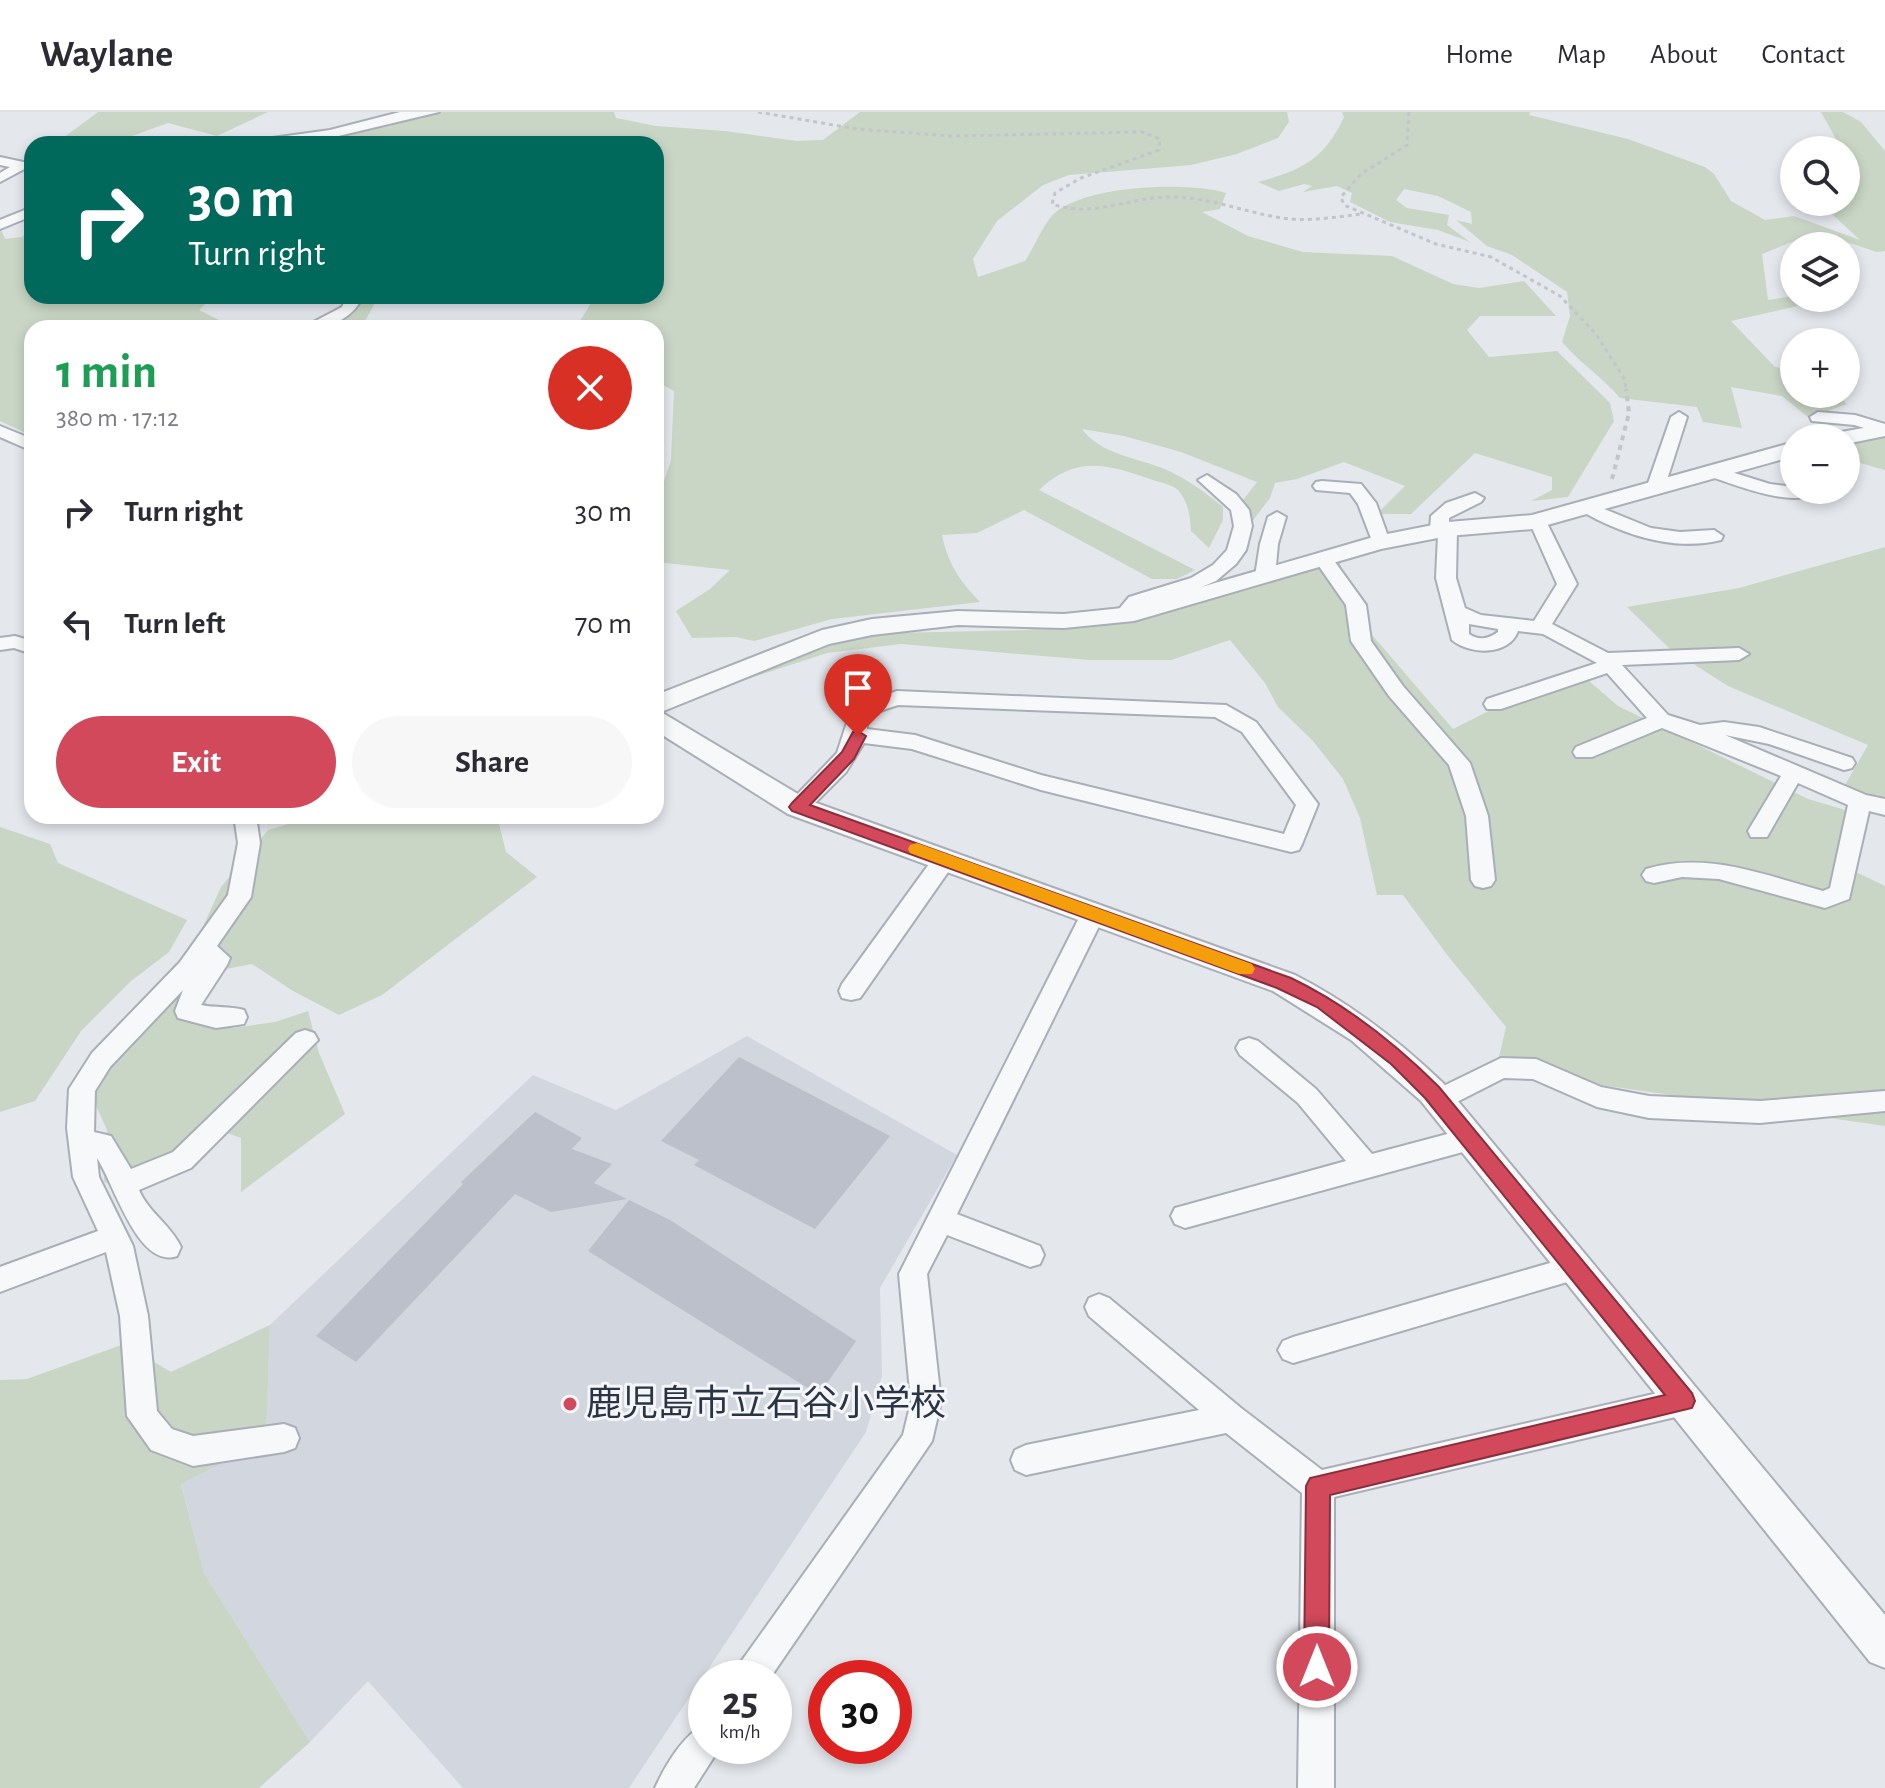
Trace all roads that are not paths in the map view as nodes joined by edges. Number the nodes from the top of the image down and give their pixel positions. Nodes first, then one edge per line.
1 (433, 112) edge
2 (390, 115) edge
3 (316, 136) edge
4 (0, 144) edge
5 (24, 160) edge
6 (0, 161) edge
7 (24, 163) edge
8 (24, 166) edge
9 (0, 178) edge
10 (24, 214) edge
11 (0, 225) edge
12 (352, 304) edge
13 (327, 320) edge
14 (1679, 417) dead end
15 (1818, 417) dead end
16 (1885, 430) edge
17 (0, 431) edge
18 (1860, 435) edge
19 (24, 442) edge
20 (1780, 453) edge
21 (1712, 471) junction
22 (1207, 480) dead end
23 (1322, 486) dead end
24 (1656, 486) junction
25 (1780, 490) edge
26 (1475, 498) dead end
27 (1597, 503) junction
28 (1277, 517) dead end
29 (1538, 521) junction
30 (1444, 530) junction
31 (1714, 536) dead end
32 (1381, 542) junction
33 (1323, 559) junction
34 (1265, 576) junction
35 (1124, 615) junction
36 (1540, 628) junction
37 (0, 644) edge
38 (24, 645) edge
39 (1739, 654) dead end
40 (1608, 662) junction
41 (664, 702) edge
42 (1494, 704) dead end
43 (1661, 720) junction
44 (664, 724) edge
45 (1695, 731) junction
46 (858, 736) junction
47 (1584, 752) dead end
48 (1844, 763) dead end
49 (1793, 774) junction
50 (1860, 801) junction
51 (798, 807) junction
52 (1885, 807) edge
53 (246, 824) edge
54 (1759, 831) dead end
55 (945, 859) junction
56 (1654, 875) dead end
57 (1483, 880) dead end
58 (1094, 912) junction
59 (204, 950) junction
60 (851, 991) dead end
61 (235, 1017) dead end
62 (305, 1040) dead end
63 (1249, 1048) dead end
64 (1438, 1100) junction
65 (1885, 1101) edge
66 (1470, 1139) junction
67 (81, 1140) junction
68 (1367, 1167) junction
69 (124, 1184) junction
70 (1185, 1216) dead end
71 (940, 1220) junction
72 (115, 1237) junction
73 (167, 1247) dead end
74 (1030, 1255) dead end
75 (1574, 1268) junction
76 (0, 1280) edge
77 (1099, 1307) dead end
78 (1293, 1350) dead end
79 (1684, 1401) junction
80 (1230, 1418) junction
81 (284, 1438) dead end
82 (1026, 1460) dead end
83 (1318, 1486) junction
84 (1885, 1647) edge
85 (763, 1660) edge
86 (690, 1764) edge
87 (673, 1788) edge
88 (1316, 1788) edge

1 - 2 street
2 - 3 street
4 - 5 street
6 - 7 street
8 - 9 street
10 - 11 street
12 - 13 street
14 - 24 street
15 - 16 street
16 - 18 street
17 - 19 street
20 - 21 street
21 - 24 street
21 - 25 street
22 - 35 street
23 - 32 street
24 - 27 street
26 - 30 street
27 - 29 street
27 - 31 street
28 - 34 street
29 - 30 street
29 - 36 street
30 - 32 street
30 - 36 street
32 - 33 street
33 - 34 street
33 - 57 street
34 - 35 street
35 - 41 street
36 - 40 street
37 - 38 street
39 - 40 street
40 - 42 street
40 - 43 street
43 - 45 street
43 - 47 street
44 - 51 street
45 - 48 street
45 - 49 street
46 - 46 street
46 - 51 street
49 - 50 street
49 - 54 street
50 - 52 street
50 - 56 street
51 - 55 street
53 - 59 street
55 - 58 street
55 - 60 street
58 - 64 street
58 - 71 street
59 - 61 street
59 - 67 street
62 - 69 street
63 - 68 street
64 - 65 street
64 - 66 street
66 - 68 street
66 - 75 street
67 - 69 street
67 - 72 street
68 - 70 street
69 - 73 street
71 - 74 street
71 - 85 street
72 - 76 street
72 - 81 street
75 - 78 street
75 - 79 street
77 - 80 street
79 - 83 street
79 - 84 street
80 - 82 street
80 - 83 street
83 - 88 street
86 - 87 street

